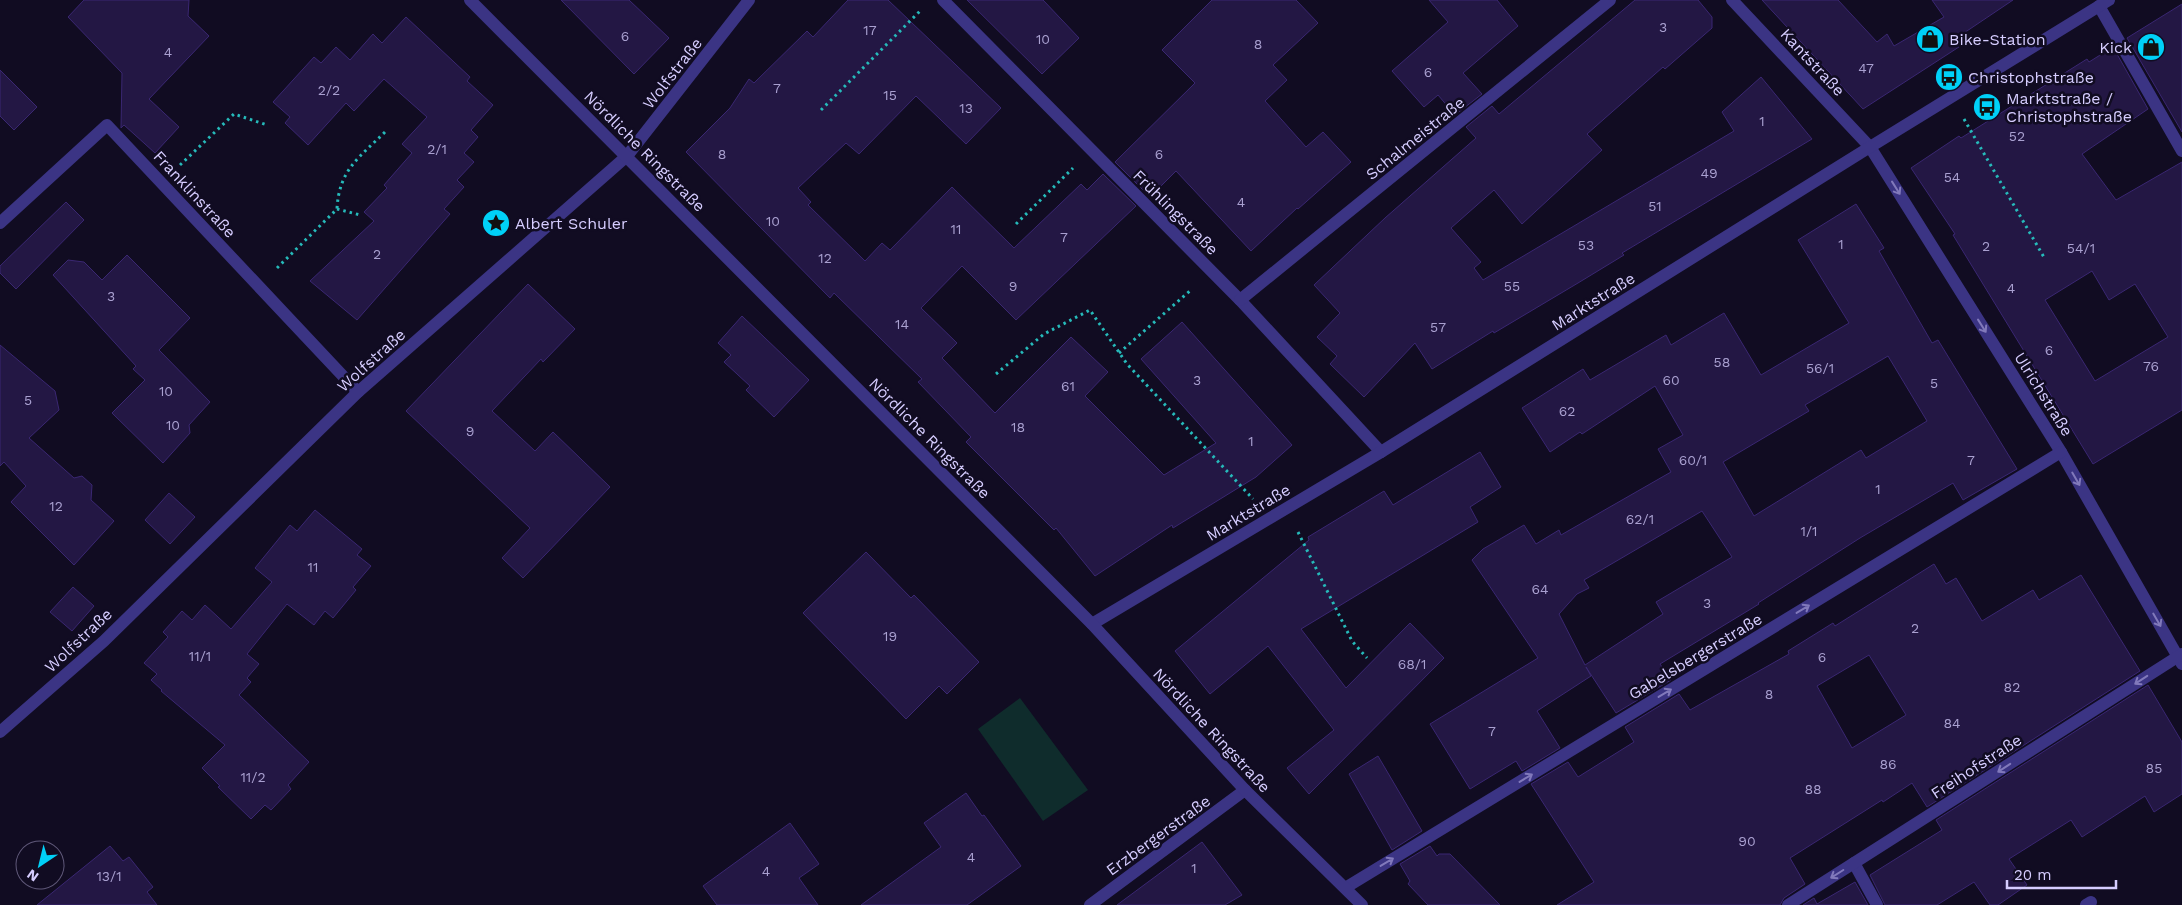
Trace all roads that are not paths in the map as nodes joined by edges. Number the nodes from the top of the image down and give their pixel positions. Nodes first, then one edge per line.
1 (470, 0) edge
2 (749, 0) edge
3 (943, 0) edge
4 (1610, 0) edge
5 (1732, 0) edge
6 (2104, 3) edge
7 (1870, 147) junction
8 (2182, 150) edge
9 (627, 156) junction
10 (0, 223) edge
11 (1240, 300) junction
12 (358, 392) junction
13 (1382, 452) junction
14 (2061, 452) junction
15 (1092, 624) junction
16 (2181, 658) edge
17 (0, 732) edge
18 (1245, 790) junction
19 (1854, 863) junction
20 (1345, 888) junction
21 (1090, 905) edge
22 (1362, 905) edge
23 (1788, 905) edge
24 (1877, 905) edge

1 - 9 street, Nördliche Ringstraße
2 - 9 street, Wolfstraße
3 - 11 street, Frühlingstraße
4 - 11 street, Schalmeistraße
5 - 7 street, Kantstraße
6 - 7 street, Marktstraße
6 - 8 street
7 - 13 street, Marktstraße
7 -> 14 street, Ulrichstraße
9 - 12 street, Wolfstraße
9 - 15 street, Nördliche Ringstraße
10 - 12 street, Franklinstraße
11 - 13 street, Frühlingstraße
12 - 17 street, Wolfstraße
13 - 15 street, Marktstraße
14 -> 16 street, Ulrichstraße
20 -> 14 street, Gabelsbergerstraße
15 - 18 street, Nördliche Ringstraße
16 -> 19 street, Freihofstraße
18 - 20 street, Nördliche Ringstraße
18 - 21 street, Erzbergerstraße
19 -> 23 street, Freihofstraße
19 - 24 street
20 - 22 street, Nördliche Ringstraße

